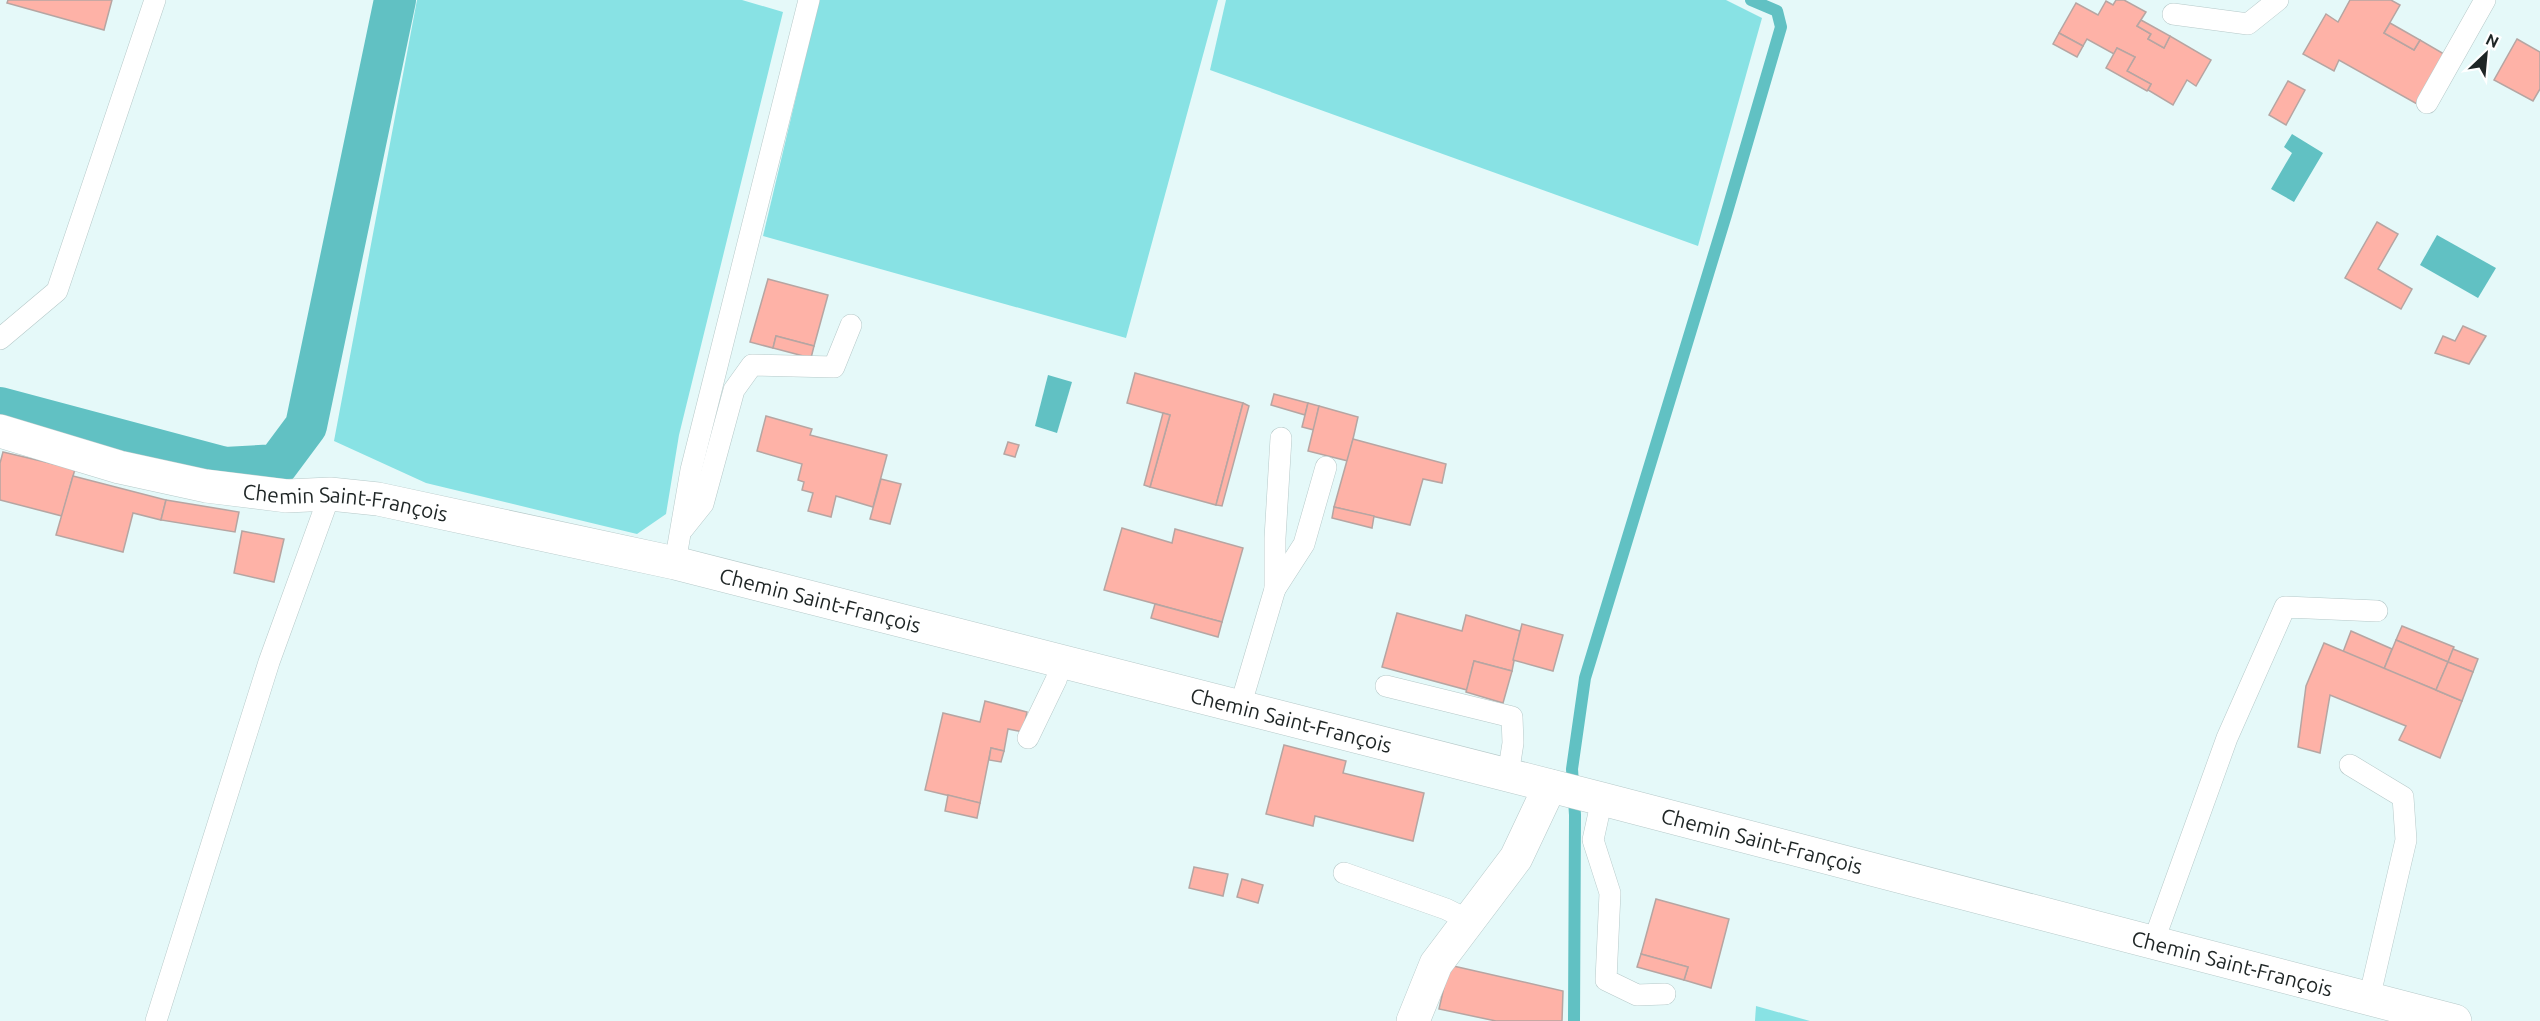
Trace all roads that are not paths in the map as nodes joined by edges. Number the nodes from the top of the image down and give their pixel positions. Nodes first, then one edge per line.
1 (155, 0) edge
2 (809, 0) edge
3 (2278, 0) edge
4 (2485, 0) edge
5 (2173, 14) dead end
6 (2427, 103) dead end
7 (851, 325) dead end
8 (0, 339) edge
9 (0, 431) edge
10 (1281, 438) dead end
11 (1326, 467) dead end
12 (330, 494) junction
13 (678, 547) junction
14 (1275, 590) junction
15 (2377, 611) dead end
16 (1062, 661) junction
17 (1386, 686) dead end
18 (1240, 707) junction
19 (1028, 738) dead end
20 (2349, 765) dead end
21 (1508, 775) junction
22 (1553, 787) junction
23 (1596, 798) junction
24 (1344, 873) dead end
25 (1468, 920) junction
26 (2153, 943) junction
27 (1665, 994) dead end
28 (2369, 999) junction
29 (156, 1021) edge
30 (1413, 1021) edge
31 (2455, 1021) edge

1 - 8 lane
2 - 13 lane
3 - 5 lane
4 - 6 lane
7 - 13 lane
9 - 12 street, Chemin Saint-François
10 - 14 lane
11 - 14 lane
12 - 13 street, Chemin Saint-François
12 - 29 lane
13 - 16 street, Chemin Saint-François
14 - 18 lane
15 - 26 lane
16 - 18 street, Chemin Saint-François
16 - 19 lane
17 - 21 lane
18 - 21 street, Chemin Saint-François
20 - 28 lane
21 - 22 street, Chemin Saint-François
22 - 23 street, Chemin Saint-François
22 - 25 street
23 - 26 street, Chemin Saint-François
23 - 27 lane
24 - 25 lane
25 - 30 street
26 - 28 street, Chemin Saint-François
28 - 31 street, Chemin Saint-François

